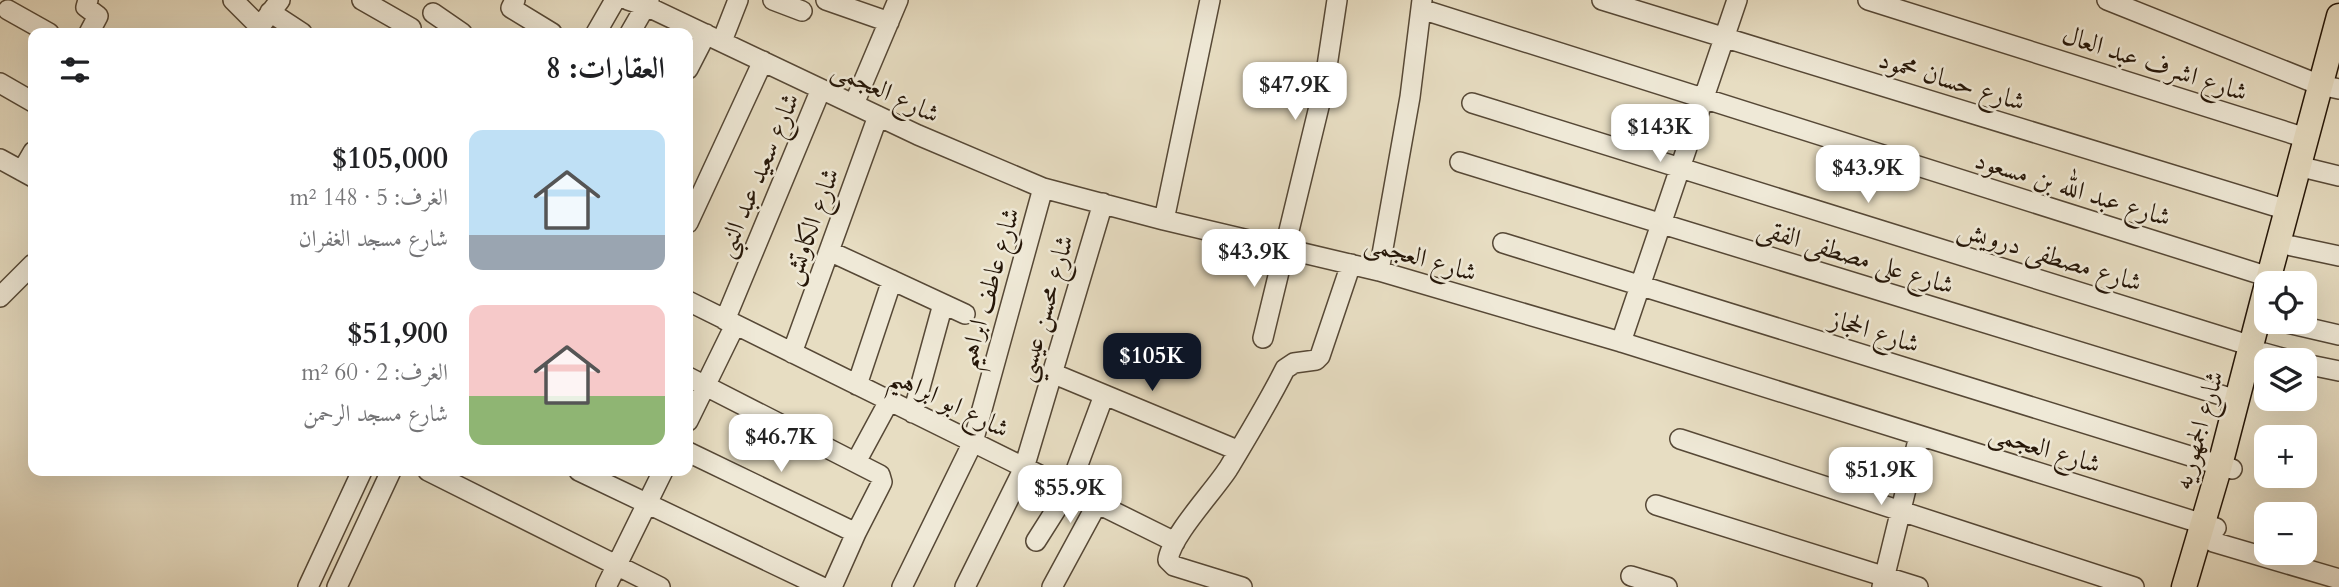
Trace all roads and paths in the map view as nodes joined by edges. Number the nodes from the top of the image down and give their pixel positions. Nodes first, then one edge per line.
1 (88, 0) edge
2 (233, 0) edge
3 (362, 0) edge
4 (514, 0) edge
5 (615, 0) edge
6 (738, 0) edge
7 (773, 0) edge
8 (826, 0) edge
9 (898, 0) edge
10 (1210, 0) edge
11 (1337, 0) edge
12 (1602, 0) edge
13 (1737, 0) edge
14 (1868, 0) edge
15 (2106, 0) edge
16 (641, 2) edge
17 (1422, 5) edge
18 (9, 7) edge
19 (802, 11) dead end
20 (433, 13) dead end
21 (2339, 16) edge
22 (266, 18) edge
23 (889, 22) junction
24 (411, 27) dead end
25 (41, 28) edge
26 (92, 28) edge
27 (290, 28) edge
28 (454, 28) edge
29 (544, 28) edge
30 (599, 28) edge
31 (632, 28) edge
32 (714, 37) junction
33 (1725, 37) junction
34 (763, 61) junction
35 (0, 63) edge
36 (693, 63) edge
37 (0, 69) edge
38 (0, 82) edge
39 (2333, 83) edge
40 (821, 89) junction
41 (28, 99) edge
42 (1704, 99) junction
43 (1472, 103) dead end
44 (854, 104) junction
45 (878, 116) junction
46 (2305, 138) junction
47 (0, 159) edge
48 (1460, 162) dead end
49 (1680, 167) junction
50 (2310, 169) junction
51 (27, 174) edge
52 (2339, 176) edge
53 (1043, 188) junction
54 (1102, 203) junction
55 (2287, 210) junction
56 (693, 212) edge
57 (1164, 220) junction
58 (1661, 224) junction
59 (1503, 243) dead end
60 (2292, 246) junction
61 (1285, 249) junction
62 (829, 251) junction
63 (2339, 256) edge
64 (1351, 264) junction
65 (28, 268) edge
66 (1378, 271) junction
67 (2274, 271) edge
68 (2278, 271) edge
69 (2254, 277) edge
70 (892, 281) junction
71 (1640, 286) junction
72 (3, 290) edge
73 (693, 304) edge
74 (943, 304) junction
75 (965, 314) dead end
76 (730, 322) junction
77 (2317, 330) edge
78 (2339, 335) edge
79 (1263, 338) dead end
80 (1621, 342) junction
81 (2255, 348) edge
82 (792, 353) junction
83 (2254, 359) edge
84 (2254, 364) edge
85 (2317, 366) edge
86 (2339, 371) edge
87 (1052, 373) junction
88 (696, 381) edge
89 (857, 385) junction
90 (1104, 395) junction
91 (2237, 400) junction
92 (889, 401) junction
93 (913, 413) junction
94 (1919, 436) junction
95 (1680, 439) dead end
96 (973, 442) junction
97 (1237, 450) junction
98 (693, 454) edge
99 (856, 462) junction
100 (2226, 467) junction
101 (1024, 468) junction
102 (360, 476) edge
103 (389, 476) edge
104 (438, 476) edge
105 (589, 476) edge
106 (660, 476) edge
107 (1069, 489) junction
108 (646, 504) junction
109 (1097, 504) junction
110 (1656, 505) dead end
111 (1901, 510) junction
112 (2210, 532) junction
113 (856, 533) junction
114 (1037, 541) dead end
115 (1175, 542) junction
116 (616, 566) junction
117 (1631, 576) dead end
118 (2339, 579) edge
119 (1883, 582) edge
120 (1231, 585) edge
121 (307, 587) edge
122 (337, 587) edge
123 (606, 587) edge
124 (660, 587) edge
125 (822, 587) edge
126 (832, 587) edge
127 (902, 587) edge
128 (965, 587) edge
129 (1052, 587) edge
130 (1667, 587) edge
131 (1918, 587) edge
132 (2134, 587) edge
133 (2185, 587) edge
134 (2201, 587) edge

1 - 26 street
2 - 22 street
3 - 24 street
4 - 29 street
5 - 30 street
6 - 32 street
7 - 19 street
8 - 23 street
9 - 23 street
10 - 57 street
11 - 61 street
12 - 33 street, شارع حسان محمود
13 - 33 street
14 - 46 street, شارع اشرف عبد العال
15 - 39 street
16 - 31 street
16 - 32 street, شارع العجمى
17 - 42 street, شارع عبد الله بن مسعود
17 - 66 street
18 - 25 street
20 - 28 street
21 - 39 main road, شارع الجمهوريه
22 - 27 street
23 - 44 street
32 - 34 street, شارع العجمى
32 - 36 street
33 - 42 street
33 - 55 street, شارع حسان محمود
34 - 40 street, شارع العجمى
34 - 56 street
35 - 37 street
38 - 41 street
39 - 46 main road, شارع الجمهوريه
39 - 50 main road, شارع الجمهوريه
40 - 44 street, شارع العجمى
40 - 76 street, شارع سعيد عبد النبى
42 - 49 street
42 - 69 street, شارع عبد الله بن مسعود
43 - 49 street, شارع مصطفى درويش
44 - 45 street, شارع العجمى
45 - 53 street, شارع العجمى
45 - 62 street, شارع الكاوتش
46 - 55 main road, شارع الجمهوريه
47 - 51 street
48 - 58 street, شارع على مصطفى الفقى
49 - 58 street
49 - 81 street, شارع مصطفى درويش
50 - 52 street
50 - 60 main road, شارع الجمهوريه
53 - 54 street, شارع العجمى
53 - 96 street, شارع عاطف ابراهيم
54 - 57 street, شارع العجمى
54 - 87 street, شارع محسن عيسي
55 - 67 main road, شارع الجمهوريه
57 - 61 street, شارع العجمى
58 - 71 street
58 - 91 street, شارع على مصطفى الفقى
59 - 71 street, شارع الحجاز
60 - 63 street
60 - 68 main road, شارع الجمهوريه
61 - 64 street, شارع العجمى
61 - 79 street
62 - 70 street
62 - 82 street, شارع الكاوتش
64 - 66 street, شارع العجمى
64 - 97 street
65 - 72 street
66 - 80 street, شارع العجمى
70 - 74 street
70 - 89 street
71 - 80 street
71 - 100 street, شارع الحجاز
73 - 76 street, شارع ابو ابراهيم
74 - 75 street
74 - 93 street
76 - 82 street, شارع ابو ابراهيم
76 - 88 street, شارع سعيد عبد النبى
77 - 78 street
80 - 94 street, شارع العجمى
82 - 89 street, شارع ابو ابراهيم
83 - 91 main road, شارع الجمهوريه
84 - 100 main road, شارع الجمهوريه
85 - 86 street
87 - 90 street
87 - 101 street, شارع محسن عيسي
88 - 99 street
89 - 92 street, شارع ابو ابراهيم
90 - 97 street
90 - 107 street
91 - 100 main road, شارع الجمهوريه
92 - 93 street, شارع ابو ابراهيم
92 - 99 street
93 - 96 street, شارع ابو ابراهيم
94 - 111 street
94 - 112 street, شارع العجمى
95 - 111 street
96 - 101 street, شارع ابو ابراهيم
96 - 127 street, شارع عاطف ابراهيم
97 - 115 street
98 - 113 street
99 - 113 street
100 - 112 main road, شارع الجمهوريه
101 - 107 street, شارع ابو ابراهيم
101 - 128 street, شارع محسن عيسي
102 - 121 street
103 - 122 street
104 - 116 street
105 - 108 street
106 - 108 street
107 - 109 street, شارع ابو ابراهيم
107 - 114 street
108 - 116 street
108 - 125 street
109 - 115 street, شارع ابو ابراهيم
109 - 129 street
110 - 119 street
111 - 119 street
111 - 132 street
112 - 118 street, شارع العجمى
112 - 133 main road, شارع الجمهوريه
112 - 134 main road, شارع الجمهوريه
113 - 126 street
115 - 120 street
116 - 123 street
116 - 124 street
117 - 130 street
119 - 131 street

